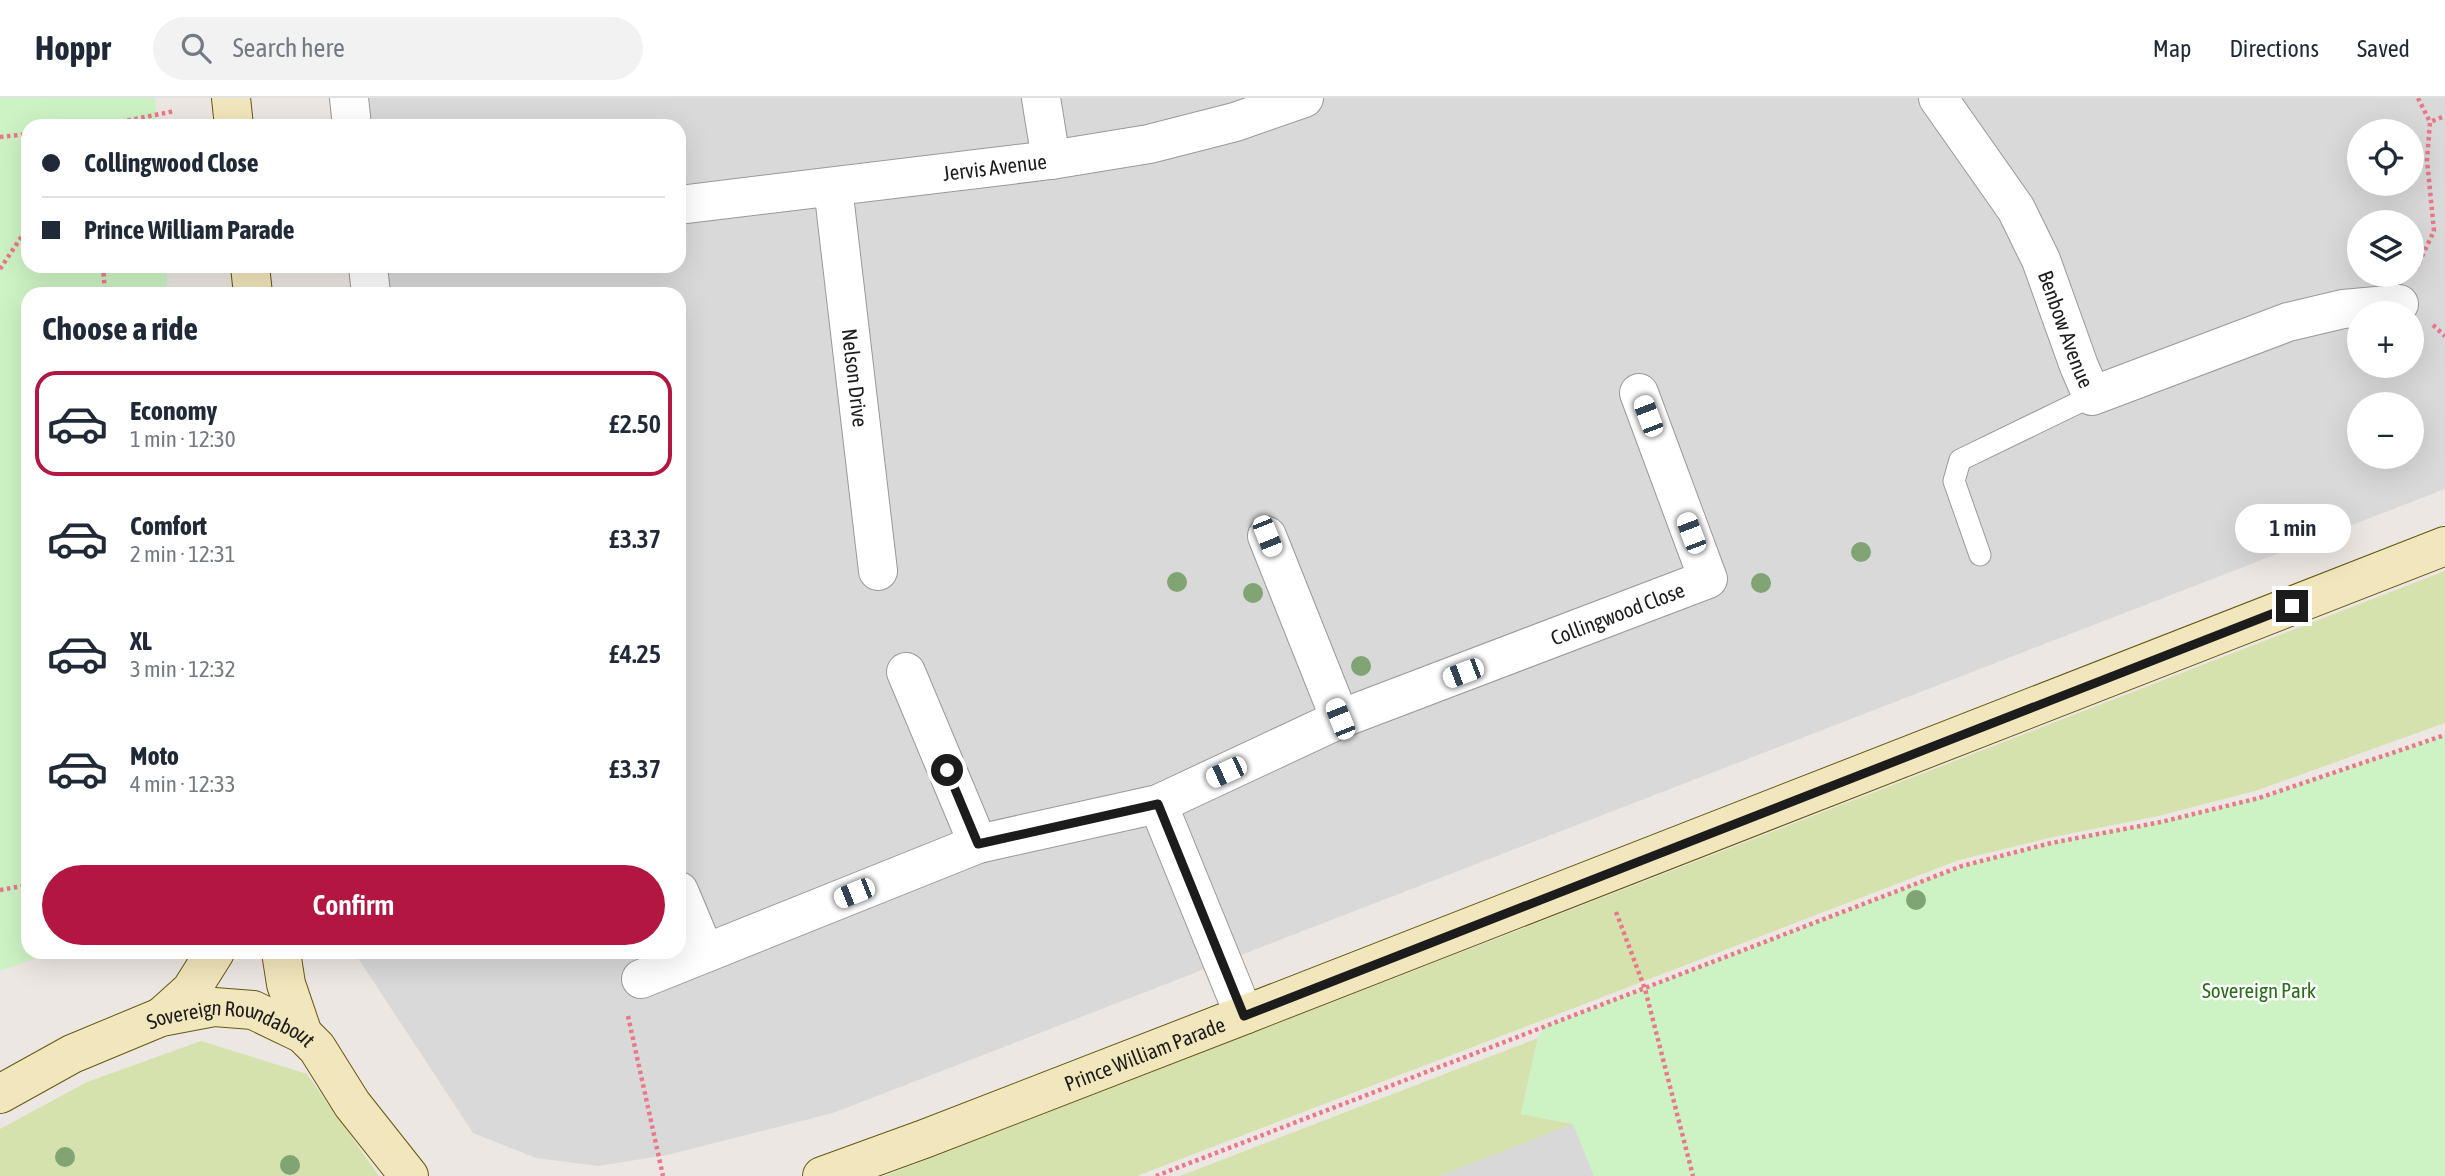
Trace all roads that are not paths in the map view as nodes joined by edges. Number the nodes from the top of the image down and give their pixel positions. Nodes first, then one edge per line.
1 (231, 98) edge
2 (349, 98) edge
3 (1041, 98) edge
4 (1304, 98) edge
5 (1938, 98) edge
6 (233, 119) edge
7 (351, 119) edge
8 (1051, 160) junction
9 (833, 187) junction
10 (686, 204) edge
11 (2347, 309) edge
12 (1639, 393) dead end
13 (2092, 396) junction
14 (1267, 536) dead end
15 (2445, 546) edge
16 (1980, 555) dead end
17 (878, 571) dead end
18 (906, 672) dead end
19 (1340, 719) junction
20 (1158, 804) junction
21 (978, 844) junction
22 (686, 908) edge
23 (705, 953) junction
24 (211, 959) edge
25 (282, 959) edge
26 (641, 979) road end
27 (1244, 1016) junction
28 (161, 1017) junction
29 (303, 1034) junction
30 (0, 1094) edge
31 (409, 1176) edge
32 (822, 1176) edge

1 - 6 street
2 - 7 street
3 - 8 street
4 - 8 street, Jervis Avenue
5 - 13 street, Benbow Avenue
8 - 9 street, Jervis Avenue
9 - 10 street, Jervis Avenue
9 - 17 street, Nelson Drive
11 - 13 street, Benbow Avenue
12 - 19 street, Collingwood Close
13 - 16 lane
14 - 19 street
15 - 27 street, Prince William Parade
18 - 21 street
19 - 20 street, Collingwood Close
20 - 21 street, Collingwood Close
20 - 27 street
21 - 23 street, Collingwood Close
22 - 23 street
23 - 26 street, Collingwood Close
24 - 28 street
25 - 29 street
27 - 32 street, Prince William Parade
28 - 29 street, Sovereign Roundabout
28 - 30 street, Sovereign Roundabout
29 - 31 street, Sovereign Roundabout

